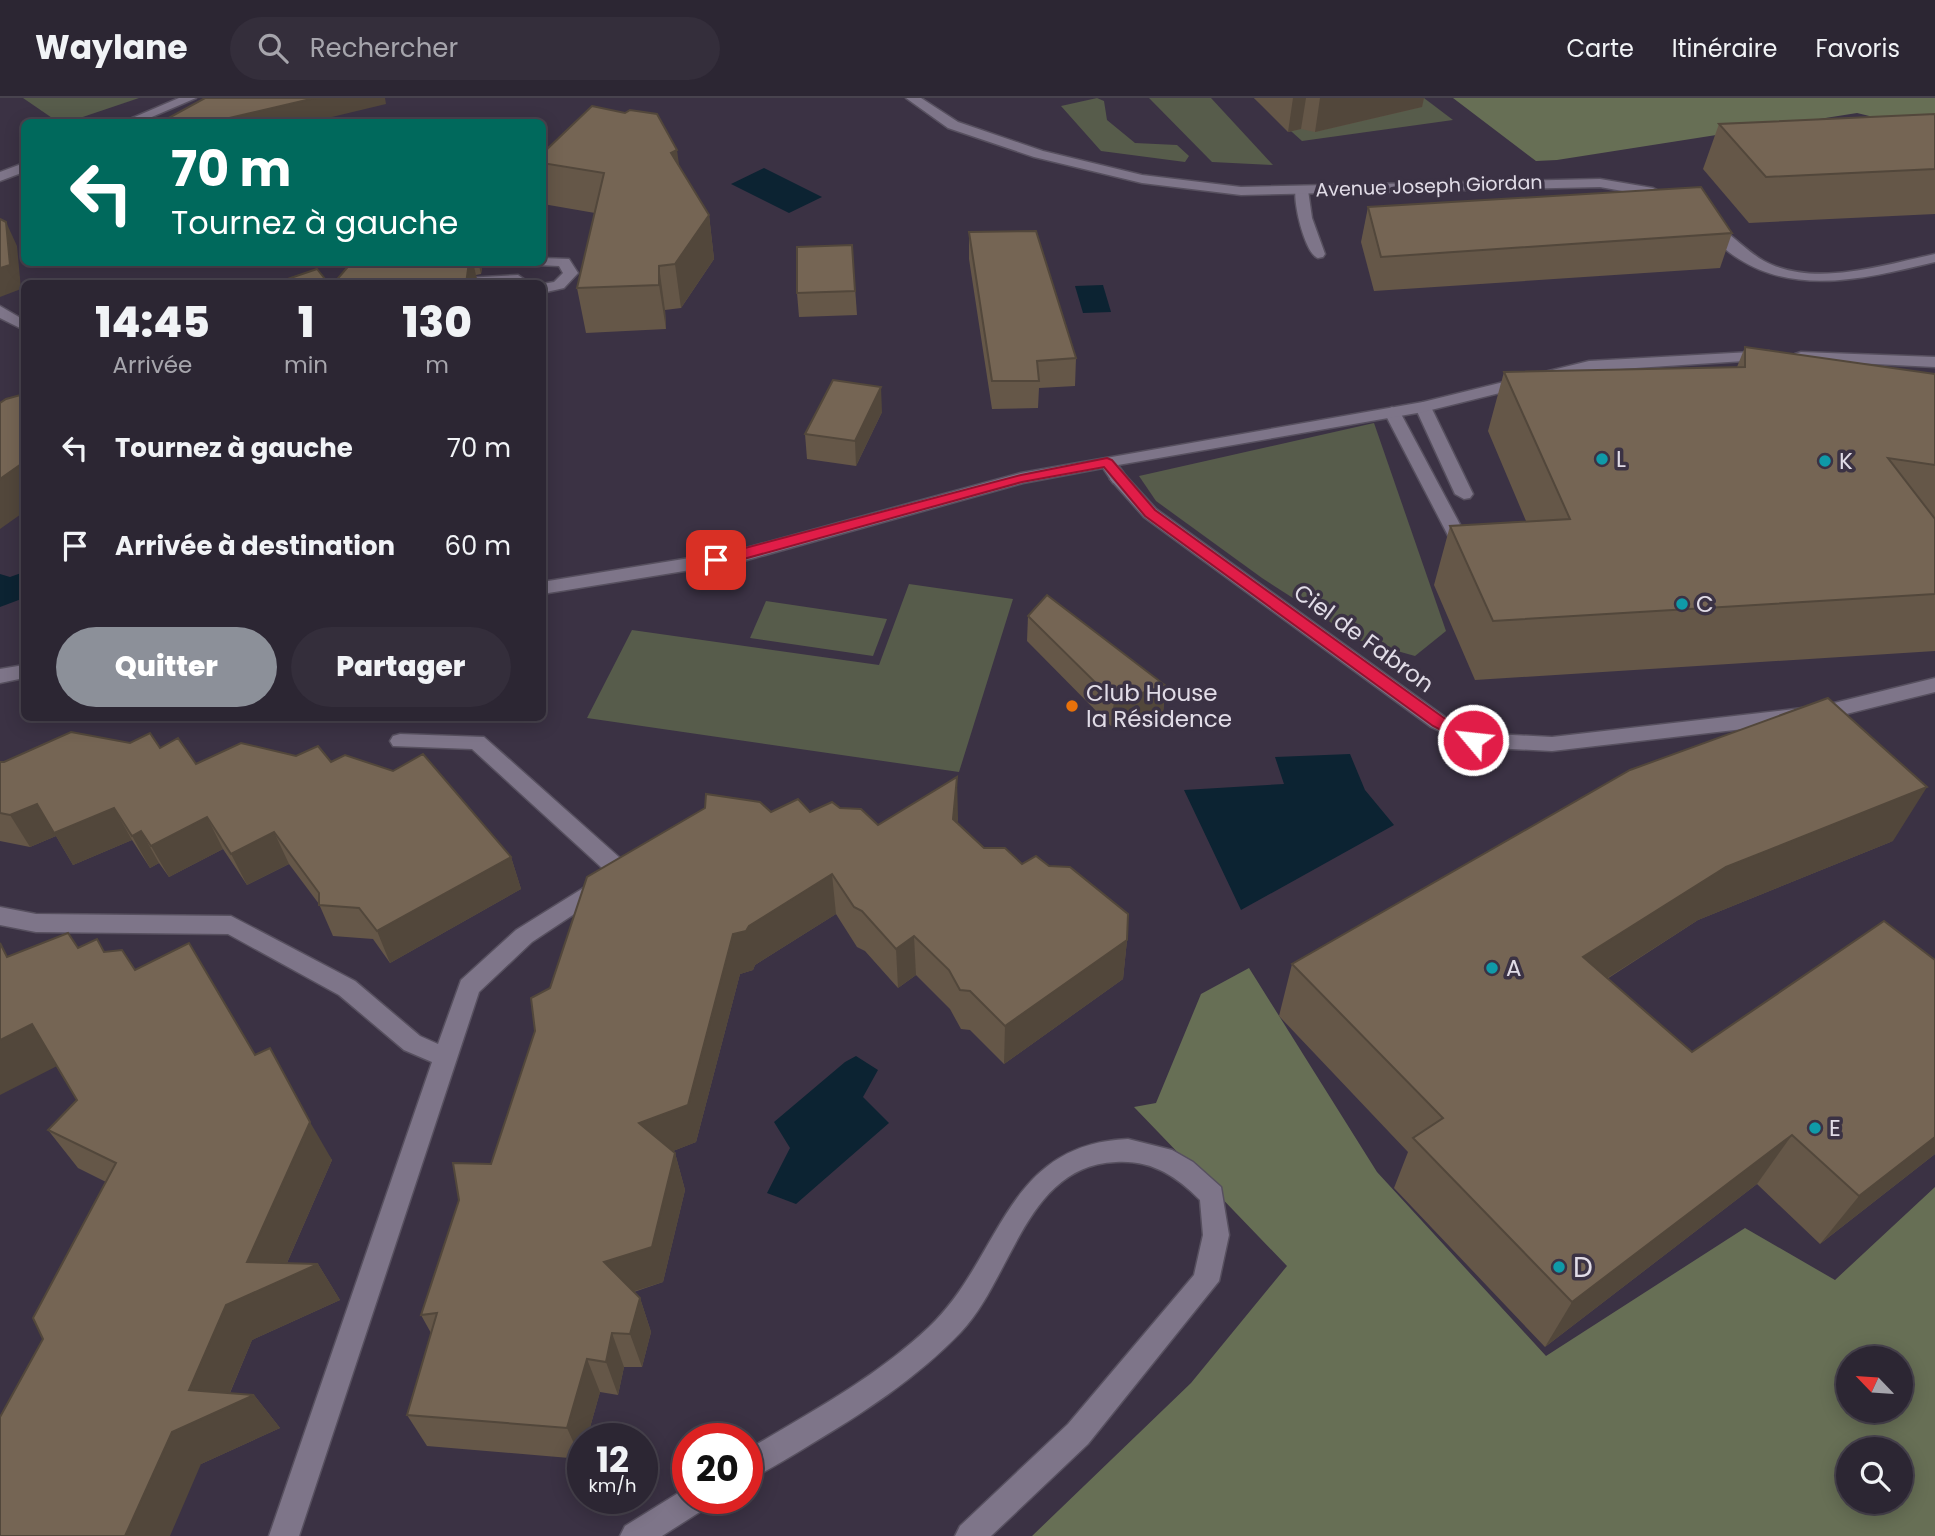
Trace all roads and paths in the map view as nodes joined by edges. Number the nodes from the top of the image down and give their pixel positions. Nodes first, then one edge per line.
1 (190, 98) edge
2 (912, 98) edge
3 (138, 119) edge
4 (21, 168) edge
5 (0, 177) edge
6 (1301, 190) junction
7 (1318, 254) dead end
8 (1935, 258) edge
9 (546, 262) edge
10 (532, 266) edge
11 (521, 280) edge
12 (546, 289) edge
13 (0, 311) edge
14 (21, 324) edge
15 (1935, 362) edge
16 (1423, 407) junction
17 (1392, 412) junction
18 (1107, 462) junction
19 (1464, 494) dead end
20 (1463, 547) edge
21 (546, 587) edge
22 (21, 672) edge
23 (0, 676) edge
24 (1935, 685) edge
25 (1826, 712) junction
26 (1848, 727) edge
27 (400, 741) dead end
28 (0, 916) edge
29 (444, 1057) junction
30 (763, 1456) edge
31 (672, 1513) edge
32 (638, 1535) edge
33 (284, 1536) edge
34 (970, 1536) edge

1 - 3 street
2 - 6 street, Avenue Joseph Giordan
4 - 5 street
6 - 7 street
6 - 8 street, Avenue Joseph Giordan
9 - 12 street
10 - 11 street
13 - 14 street
15 - 16 street
16 - 17 street
16 - 19 street
17 - 18 street
17 - 20 street
18 - 21 street
18 - 25 street, Ciel de Fabron
22 - 23 street
24 - 25 street, Ciel de Fabron
25 - 26 street
27 - 29 street
28 - 29 street
29 - 33 street
30 - 34 street
31 - 32 street

